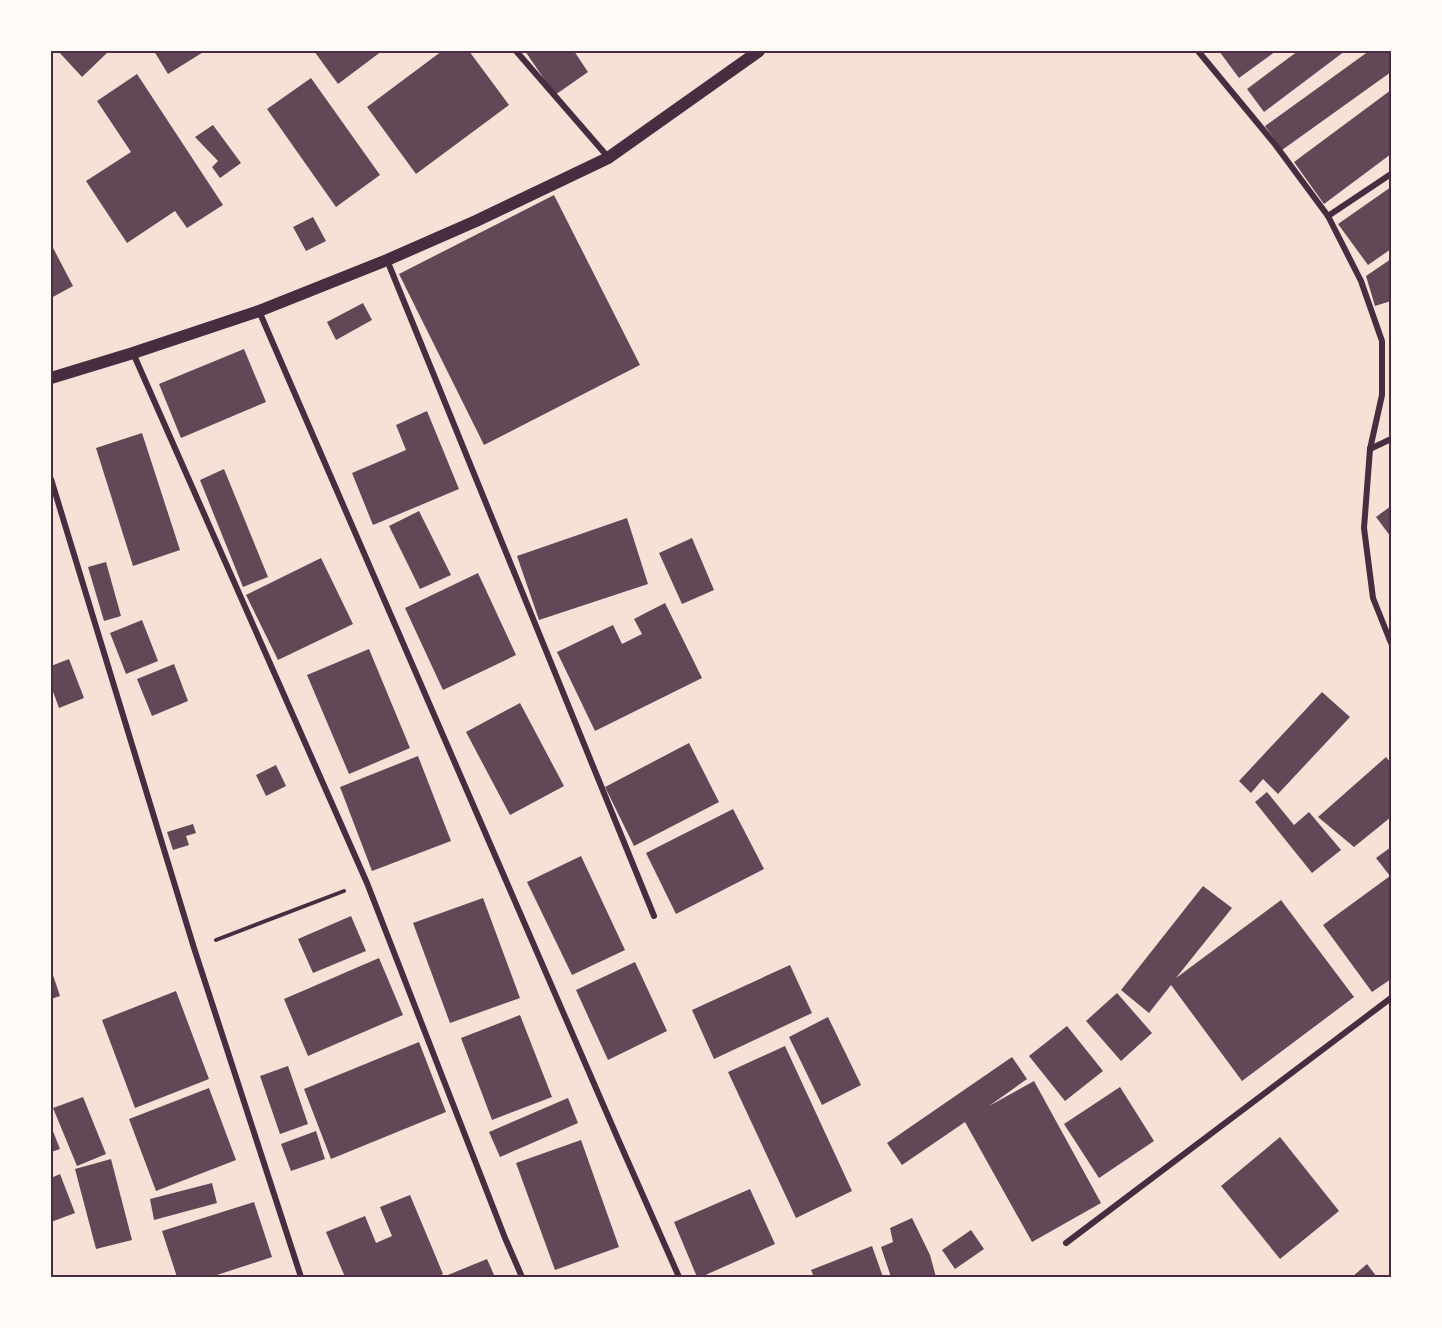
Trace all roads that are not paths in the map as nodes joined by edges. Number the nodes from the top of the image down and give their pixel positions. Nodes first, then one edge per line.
1 (516, 51) edge
2 (759, 51) edge
3 (1198, 51) edge
4 (608, 158) junction
5 (1391, 174) edge
6 (1328, 216) junction
7 (387, 260) junction
8 (259, 311) junction
9 (133, 353) junction
10 (51, 378) edge
11 (1391, 439) edge
12 (1370, 449) junction
13 (51, 479) edge
14 (1391, 643) edge
15 (654, 916) dead end
16 (1391, 998) edge
17 (1066, 1243) dead end
18 (301, 1277) edge
19 (522, 1277) edge
20 (679, 1277) edge

1 - 4 street
2 - 4 main road
3 - 6 street
4 - 7 main road
5 - 6 street
6 - 12 street
7 - 8 main road
7 - 15 street
8 - 9 main road
8 - 20 street
9 - 10 main road
9 - 19 street
11 - 12 street
12 - 14 street
13 - 18 street
16 - 17 street

